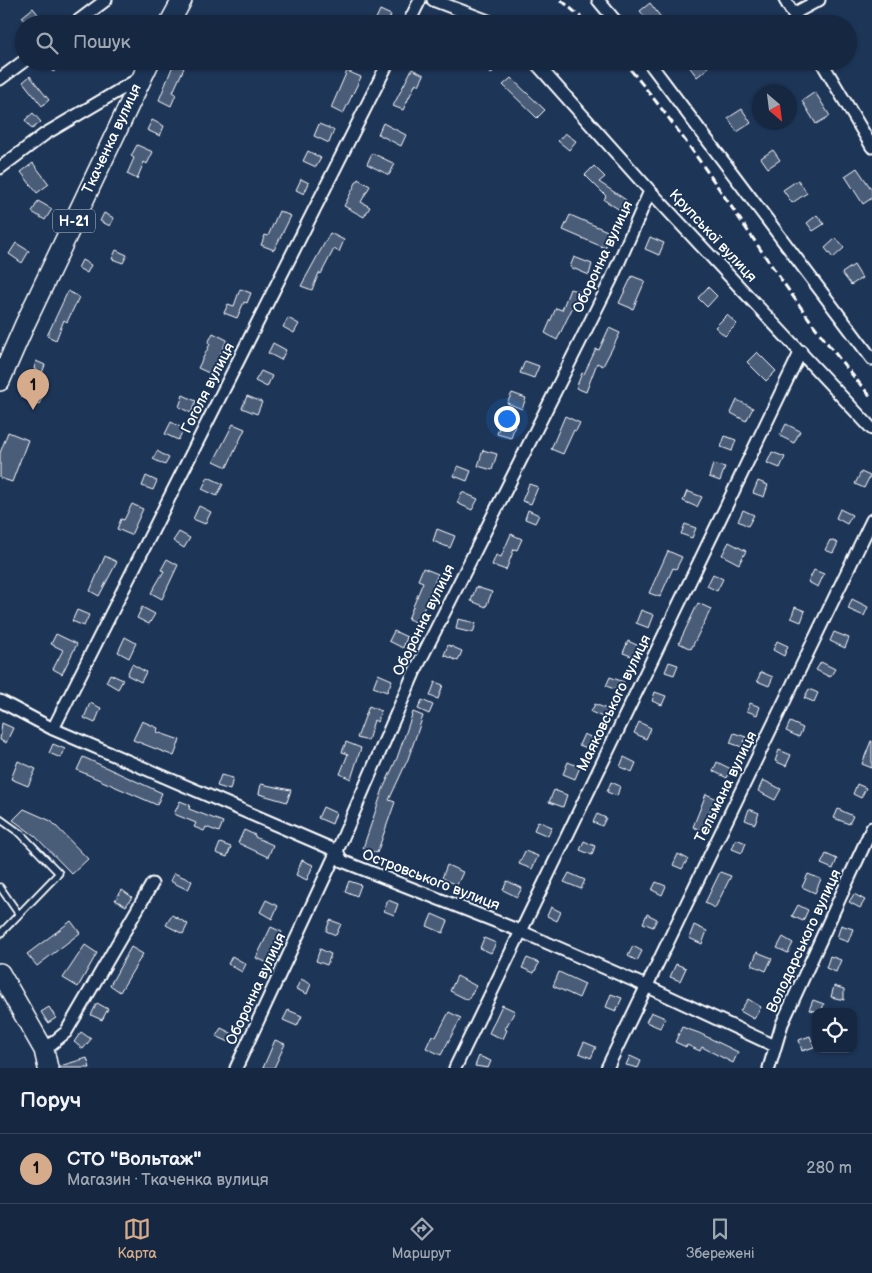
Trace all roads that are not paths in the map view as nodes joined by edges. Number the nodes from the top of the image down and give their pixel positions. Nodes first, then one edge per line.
1 (106, 0) edge
2 (182, 0) edge
3 (420, 0) edge
4 (433, 0) edge
5 (598, 0) edge
6 (786, 0) edge
7 (819, 0) edge
8 (86, 15) edge
9 (174, 15) edge
10 (412, 15) edge
11 (472, 15) edge
12 (610, 15) edge
13 (794, 15) edge
14 (801, 15) edge
15 (15, 68) edge
16 (144, 70) edge
17 (146, 70) edge
18 (384, 70) edge
19 (542, 70) edge
20 (655, 70) edge
21 (826, 70) edge
22 (0, 79) edge
23 (872, 147) edge
24 (0, 168) edge
25 (650, 191) junction
26 (801, 351) junction
27 (872, 359) edge
28 (0, 381) edge
29 (872, 429) edge
30 (872, 520) edge
31 (0, 700) edge
32 (53, 728) junction
33 (0, 819) edge
34 (872, 828) edge
35 (337, 850) junction
36 (152, 884) dead end
37 (0, 887) edge
38 (18, 913) junction
39 (520, 931) junction
40 (0, 934) edge
41 (0, 973) edge
42 (646, 986) junction
43 (775, 1046) junction
44 (46, 1059) edge
45 (236, 1068) edge
46 (455, 1068) edge
47 (607, 1068) edge
48 (769, 1068) edge

1 - 8 street
2 - 9 main road
3 - 10 street
4 - 11 street
5 - 12 street
6 - 13 street
7 - 14 street
15 - 22 street
16 - 24 street
17 - 28 main road, Ткаченка вулиця / Н-21
18 - 32 street, Гоголя вулиця
19 - 25 street, Крупської вулиця
20 - 27 street
21 - 23 street
25 - 26 street, Крупської вулиця
25 - 35 street, Оборонна вулиця
26 - 29 street, Крупської вулиця
26 - 39 street, Маяковського вулиця
30 - 42 street, Тельмана вулиця
31 - 32 street, Островського вулиця
32 - 35 street, Островського вулиця
33 - 38 lane
34 - 43 street, Володарського вулиця
35 - 39 street, Островського вулиця
35 - 45 street, Оборонна вулиця
36 - 44 street
37 - 38 lane
38 - 40 lane
39 - 42 street, Островського вулиця
39 - 46 street, Маяковського вулиця
41 - 44 main road
42 - 43 street, Островського вулиця
42 - 47 street, Тельмана вулиця
43 - 48 street, Володарського вулиця

